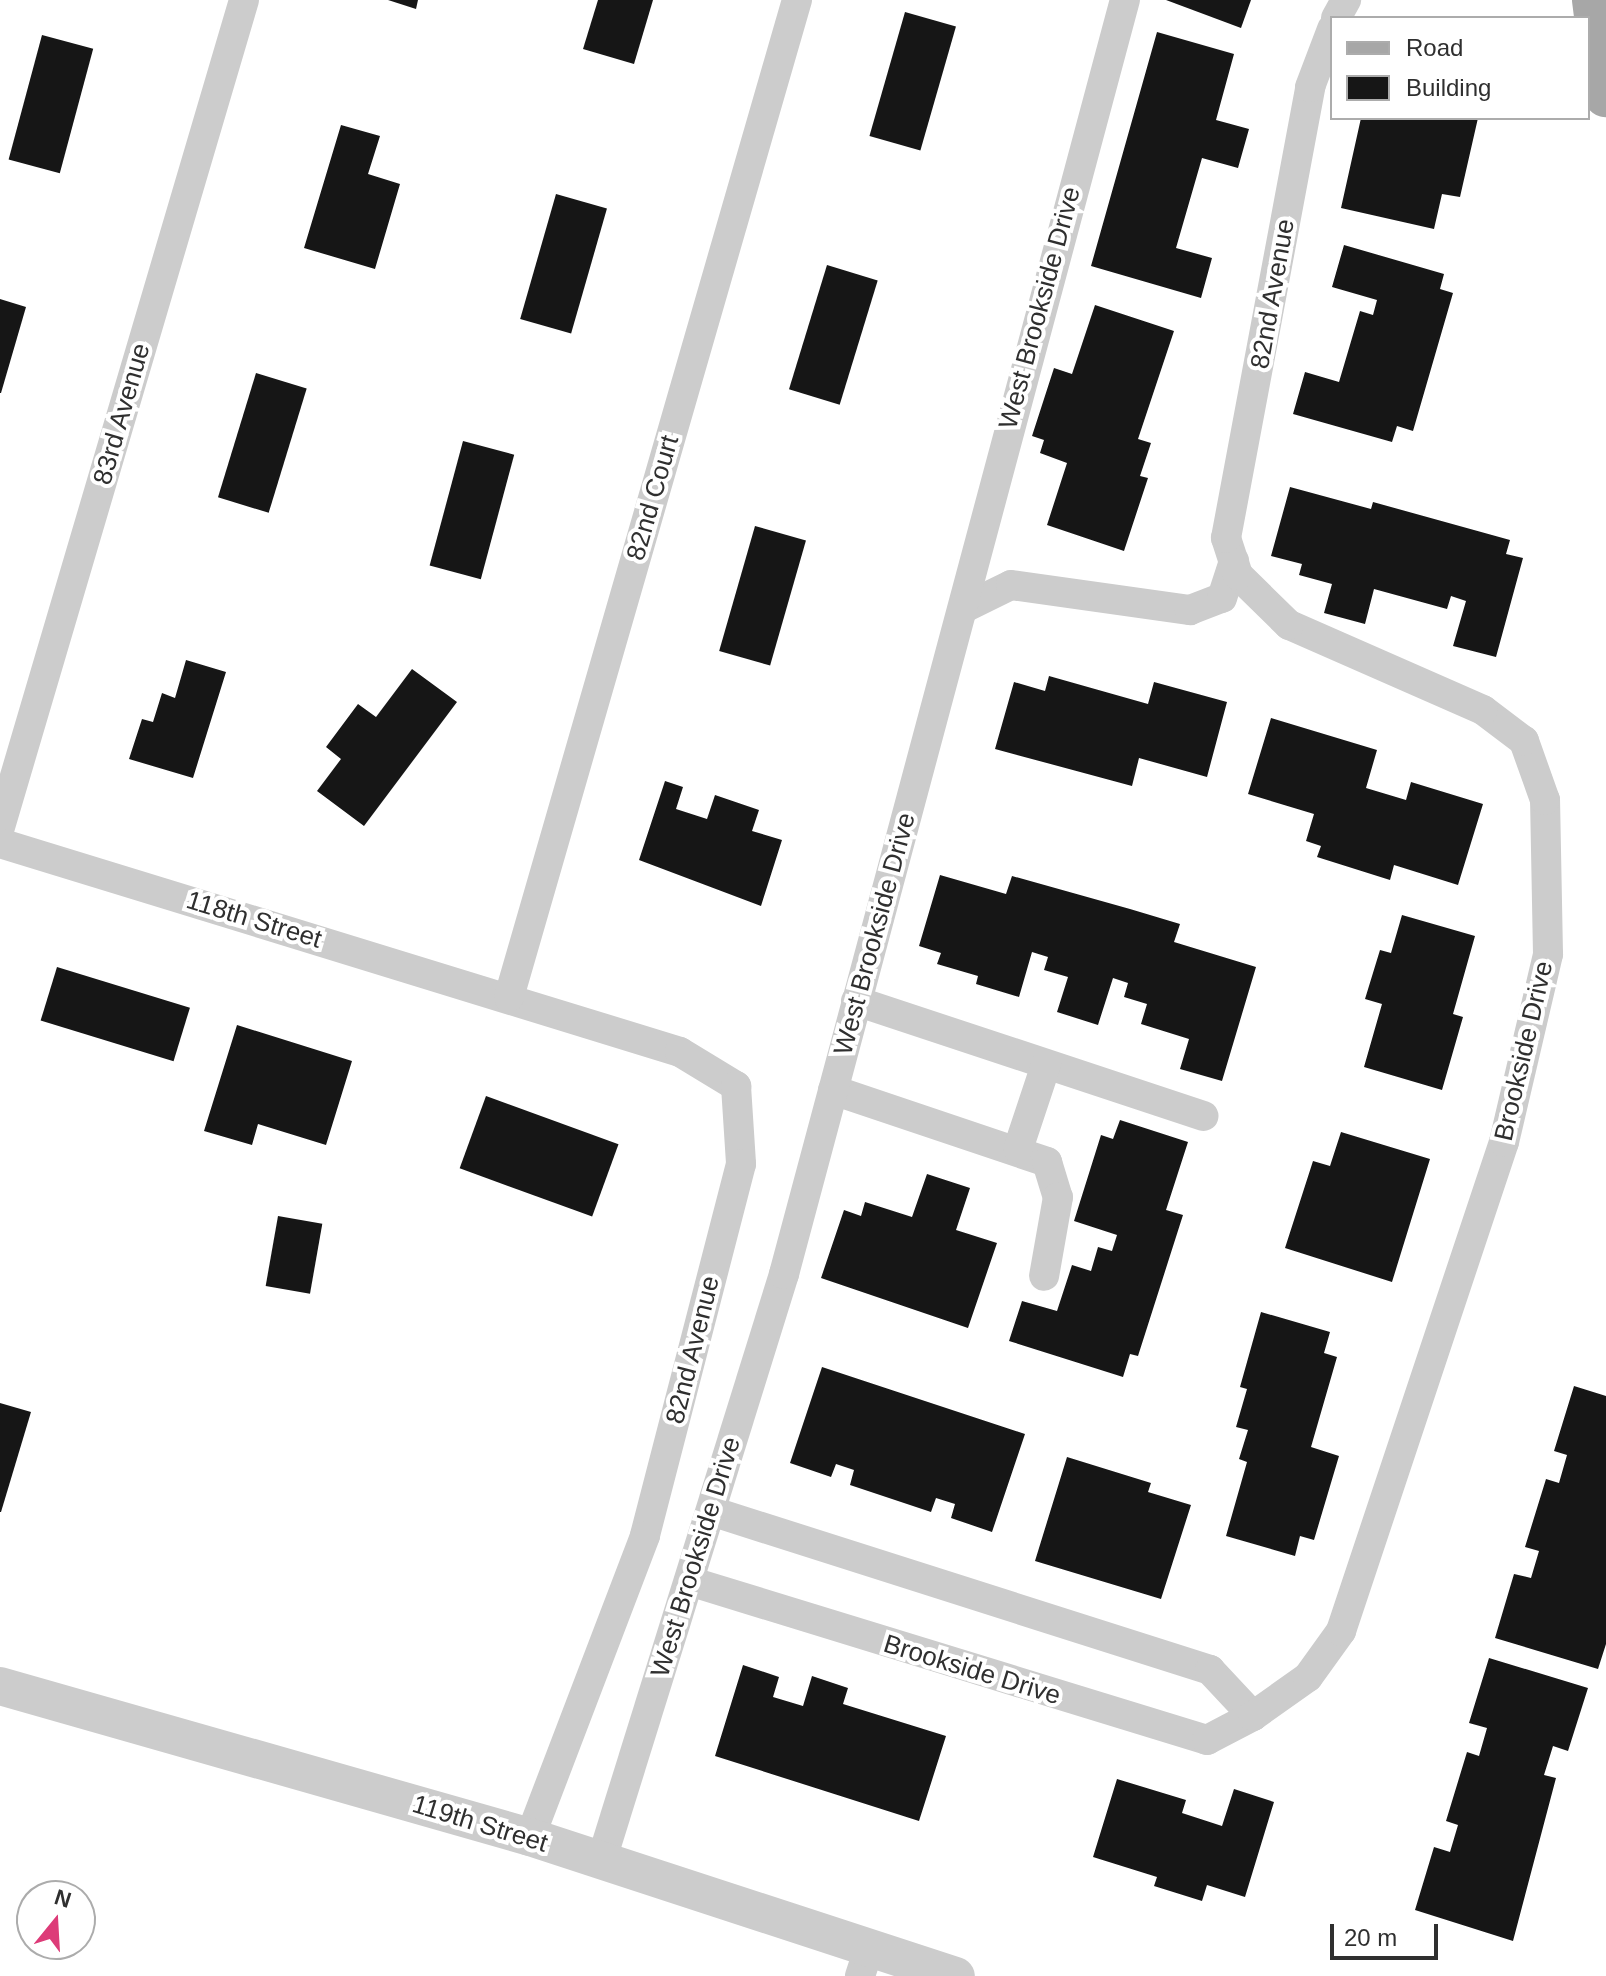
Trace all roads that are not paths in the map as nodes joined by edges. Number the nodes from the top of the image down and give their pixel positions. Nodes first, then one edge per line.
1 (244, 0) edge
2 (797, 0) edge
3 (1125, 0) edge
4 (1594, 0) edge
5 (1330, 34) edge
6 (1606, 95) edge
7 (1234, 561) junction
8 (964, 608) junction
9 (0, 827) edge
10 (0, 843) edge
11 (509, 997) junction
12 (856, 1001) junction
13 (1046, 1065) junction
14 (833, 1090) junction
15 (1203, 1116) dead end
16 (1018, 1149) junction
17 (1044, 1276) dead end
18 (711, 1511) junction
19 (689, 1581) junction
20 (0, 1686) edge
21 (1253, 1716) junction
22 (530, 1837) junction
23 (601, 1862) junction
24 (864, 1964) edge
25 (956, 1976) edge

1 - 9 street, 83rd Avenue
2 - 11 street, 82nd Court
3 - 8 street, West Brookside Drive
4 - 6 main road
5 - 7 street, 82nd Avenue
7 - 8 street
7 - 21 street, Brookside Drive
8 - 12 street, West Brookside Drive
10 - 11 street, 118th Street
11 - 22 street, 82nd Avenue
12 - 13 street
12 - 14 street, West Brookside Drive
13 - 15 street
13 - 16 street
14 - 16 street
14 - 18 street, West Brookside Drive
16 - 17 street
18 - 19 street, West Brookside Drive
18 - 21 street
19 - 21 street, Brookside Drive
19 - 23 street, West Brookside Drive
20 - 22 street, 119th Street
22 - 23 street, 119th Street
23 - 24 street, 119th Street
24 - 25 street, 119th Street

